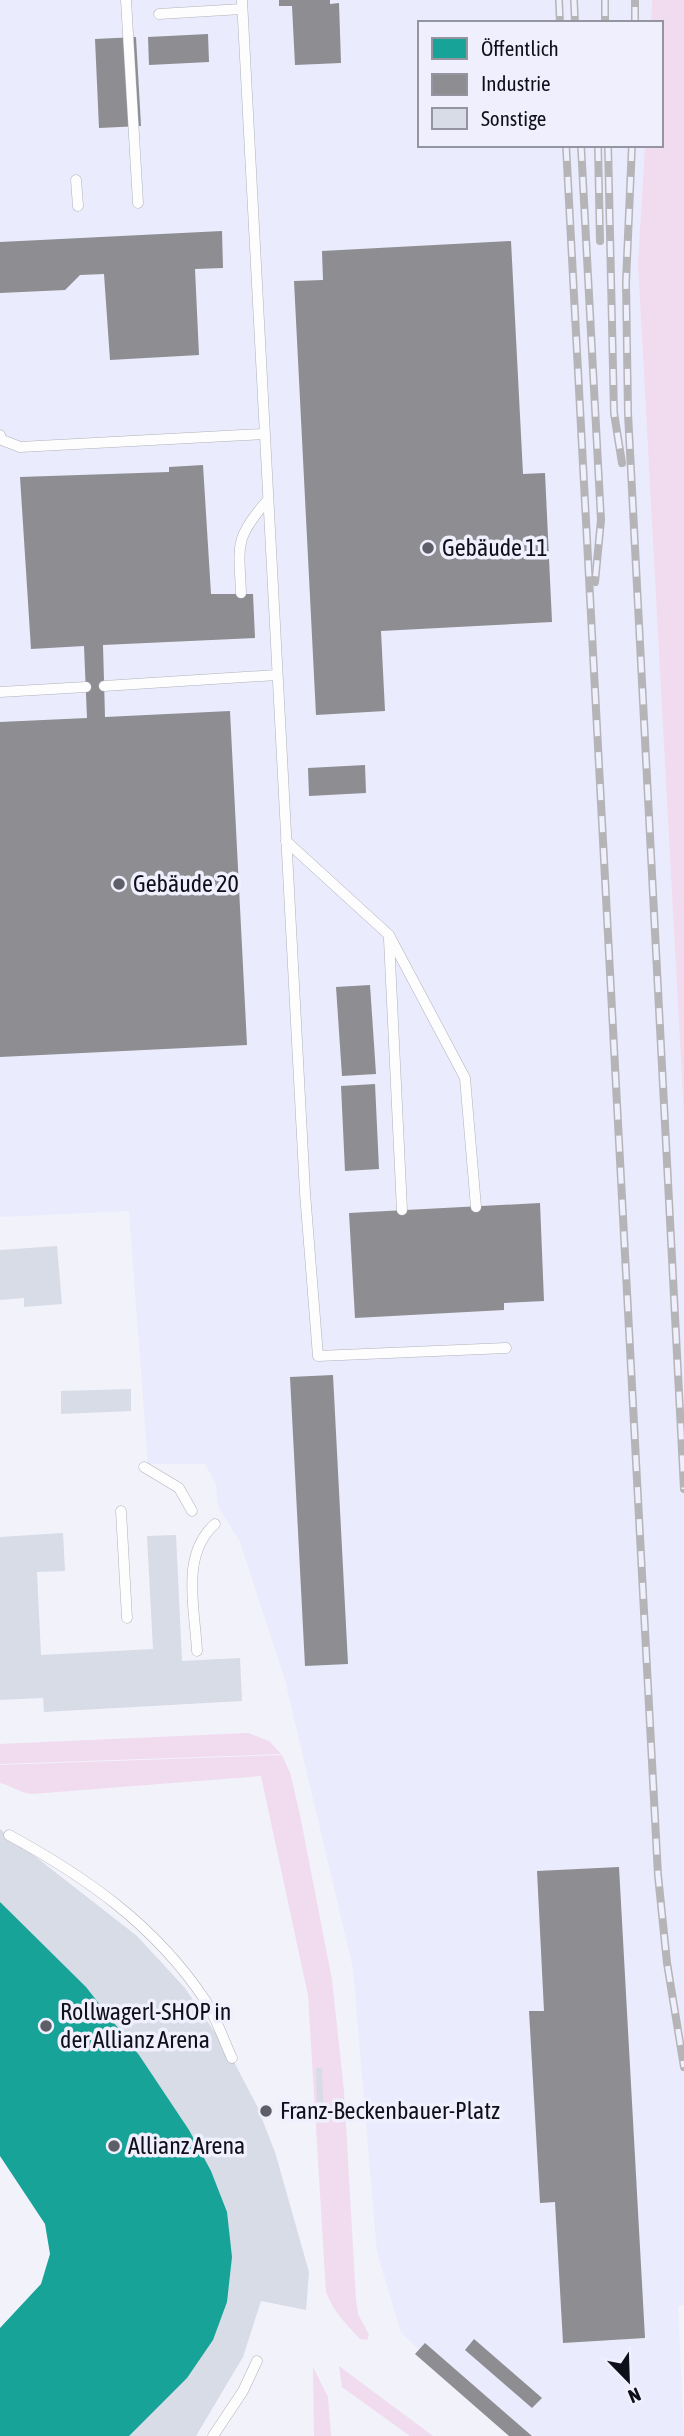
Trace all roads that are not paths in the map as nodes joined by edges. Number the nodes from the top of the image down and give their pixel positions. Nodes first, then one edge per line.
1 (126, 0) edge
2 (242, 5) edge
3 (159, 14) dead end
4 (76, 180) dead end
5 (138, 203) dead end
6 (78, 206) dead end
7 (263, 434) junction
8 (0, 435) edge
9 (267, 502) junction
10 (242, 593) dead end
11 (277, 675) junction
12 (104, 686) dead end
13 (86, 687) dead end
14 (0, 692) edge
15 (286, 841) junction
16 (389, 935) junction
17 (476, 1207) dead end
18 (402, 1210) dead end
19 (506, 1348) dead end
20 (144, 1468) dead end
21 (121, 1511) dead end
22 (192, 1511) dead end
23 (215, 1524) dead end
24 (127, 1618) dead end
25 (197, 1651) dead end
26 (9, 1835) dead end
27 (232, 2059) dead end
28 (257, 2361) dead end
29 (213, 2436) edge

1 - 5 lane
2 - 3 lane
2 - 7 lane
4 - 6 lane
7 - 8 lane
7 - 9 lane
9 - 10 lane
9 - 11 lane
11 - 12 lane
11 - 15 lane
13 - 14 lane
15 - 16 lane
15 - 19 lane
16 - 17 lane
16 - 18 lane
20 - 22 lane
21 - 24 lane
23 - 25 lane
26 - 27 lane
28 - 29 lane

